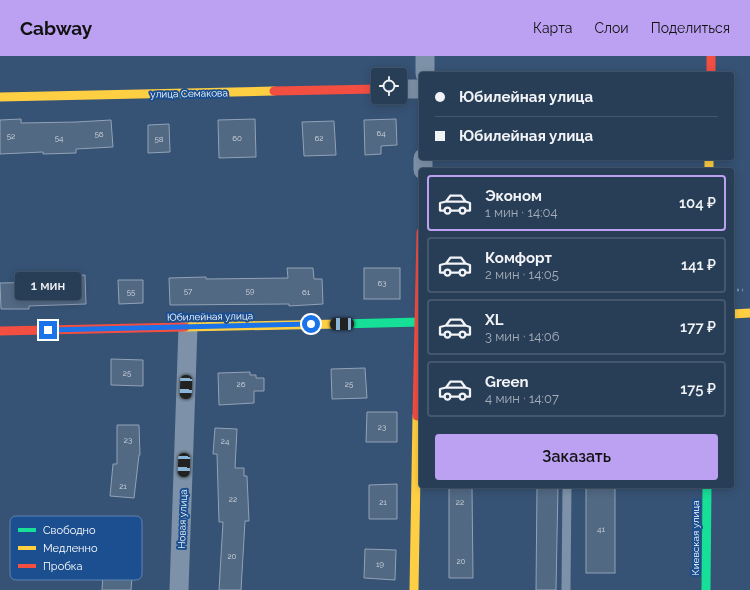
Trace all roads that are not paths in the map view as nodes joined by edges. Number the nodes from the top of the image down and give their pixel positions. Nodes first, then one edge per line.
1 (425, 56) edge
2 (711, 56) edge
3 (425, 72) edge
4 (711, 72) edge
5 (371, 89) edge
6 (407, 89) edge
7 (419, 89) edge
8 (0, 97) edge
9 (750, 313) edge
10 (734, 314) edge
11 (419, 322) edge
12 (188, 328) junction
13 (0, 331) edge
14 (419, 367) edge
15 (567, 488) edge
16 (707, 488) edge
17 (179, 590) edge
18 (414, 590) edge
19 (566, 590) edge
20 (706, 590) edge

1 - 3 street
2 - 4 street
5 - 8 street, улица Семакова
6 - 7 street
9 - 10 street
11 - 12 street, Юбилейная улица
12 - 13 street, Юбилейная улица
12 - 17 street, Новая улица
14 - 18 street
15 - 19 lane
16 - 20 street, Киевская улица

